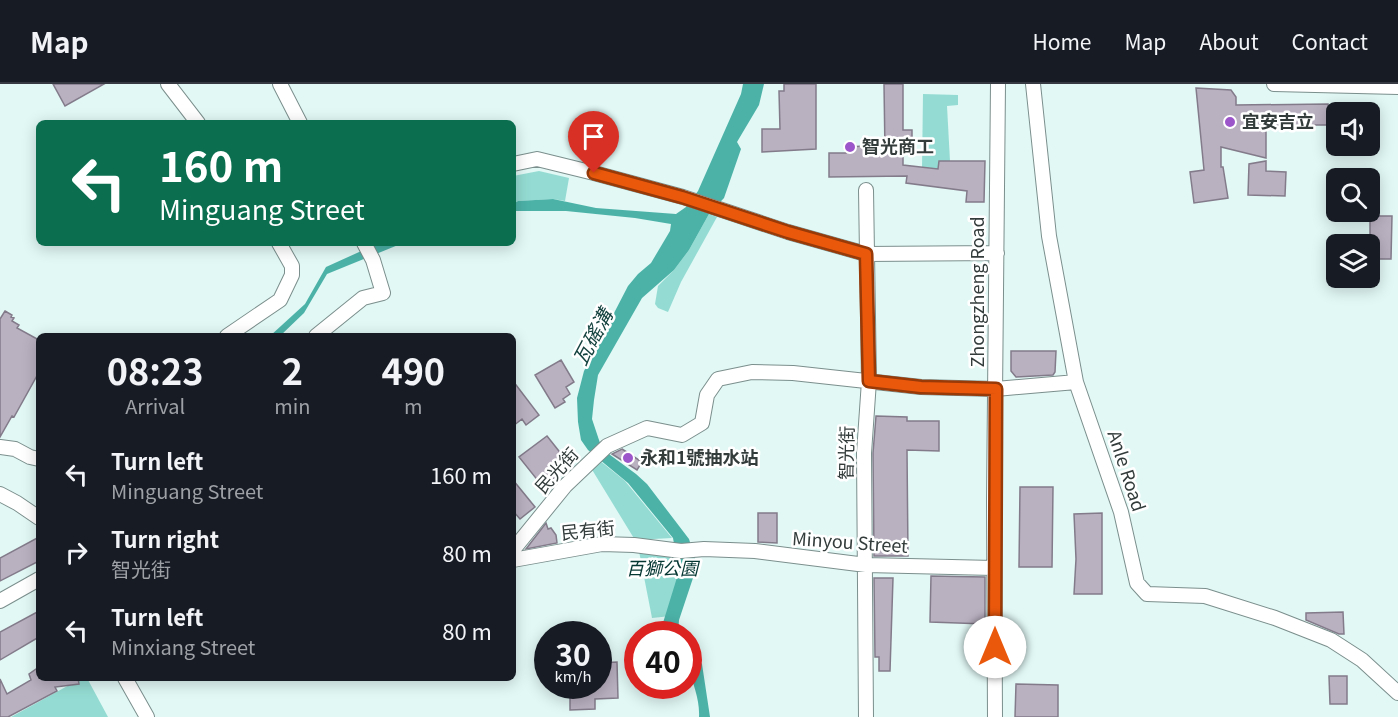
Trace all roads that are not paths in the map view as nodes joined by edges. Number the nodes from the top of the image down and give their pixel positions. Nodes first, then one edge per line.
1 (168, 84) edge
2 (280, 84) edge
3 (998, 84) edge
4 (1033, 84) edge
5 (1274, 84) edge
6 (1398, 87) edge
7 (196, 120) edge
8 (298, 120) edge
9 (516, 163) edge
10 (866, 190) dead end
11 (281, 246) edge
12 (366, 246) edge
13 (997, 253) junction
14 (866, 254) junction
15 (231, 333) edge
16 (320, 333) edge
17 (869, 381) junction
18 (1076, 382) junction
19 (996, 389) junction
20 (0, 447) edge
21 (36, 458) edge
22 (0, 494) edge
23 (36, 516) edge
24 (516, 546) edge
25 (704, 549) joint
26 (516, 559) edge
27 (866, 566) junction
28 (994, 567) junction
29 (36, 581) edge
30 (0, 601) edge
31 (127, 681) edge
32 (1398, 693) edge
33 (147, 717) edge
34 (866, 717) edge
35 (995, 717) edge

1 - 7 street
2 - 8 street
3 - 13 street, Zhongzheng Road
4 - 18 street, Anle Road
5 - 6 street
9 - 14 street
10 - 14 street, 智光街
11 - 15 street
12 - 16 street
13 - 14 street
13 - 19 street, Zhongzheng Road
14 - 17 street, 智光街
17 - 19 street, 民光街
17 - 24 street, 民光街
17 - 27 street, 智光街
18 - 19 street, 民光街
18 - 32 street, Anle Road
19 - 28 street, Zhongzheng Road
20 - 21 street
22 - 23 street
25 - 26 street, 民有街
25 - 27 street, Minyou Street
27 - 28 street, Minyou Street
27 - 34 street, 智光街
28 - 35 street, Zhongzheng Road
29 - 30 street
31 - 33 street

